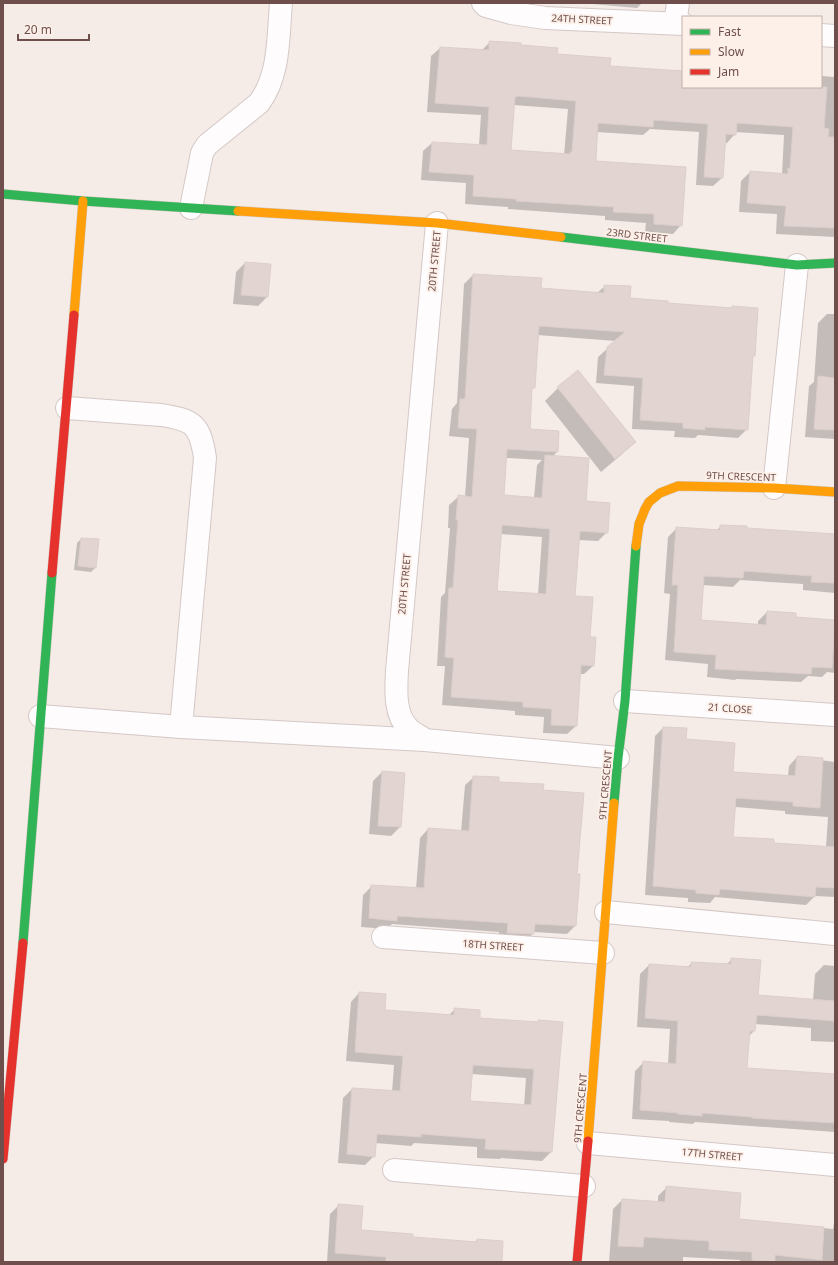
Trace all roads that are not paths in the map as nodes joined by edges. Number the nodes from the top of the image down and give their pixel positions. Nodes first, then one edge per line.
1 (281, 3) edge
2 (483, 3) edge
3 (679, 17) edge
4 (822, 35) edge
5 (835, 36) edge
6 (3, 194) edge
7 (84, 201) junction
8 (191, 208) junction
9 (437, 223) junction
10 (835, 262) edge
11 (797, 265) junction
12 (67, 408) junction
13 (774, 488) junction
14 (835, 492) edge
15 (625, 701) junction
16 (835, 715) edge
17 (40, 716) junction
18 (181, 727) junction
19 (425, 740) junction
20 (618, 758) junction
21 (606, 912) junction
22 (835, 934) edge
23 (383, 936) dead end
24 (603, 953) junction
25 (588, 1143) junction
26 (3, 1159) edge
27 (835, 1164) edge
28 (394, 1170) dead end
29 (584, 1186) junction
30 (577, 1262) edge

1 - 8 street
2 - 3 street, 24TH STREET
4 - 5 street
6 - 7 street, 23RD STREET
7 - 8 street, 23RD STREET
7 - 12 street
8 - 9 street, 23RD STREET
9 - 11 street, 23RD STREET
9 - 19 street, 20TH STREET
10 - 11 street, 23RD STREET
11 - 13 street
12 - 17 street
12 - 18 street
13 - 14 street, 9TH CRESCENT
13 - 15 street, 9TH CRESCENT
15 - 16 street, 21 CLOSE
15 - 20 street, 9TH CRESCENT
17 - 18 street
17 - 26 street
18 - 19 street
19 - 20 street, 20TH STREET
20 - 21 street, 9TH CRESCENT
21 - 22 street
21 - 24 street, 9TH CRESCENT
23 - 24 street, 18TH STREET
24 - 25 street, 9TH CRESCENT
25 - 27 street, 17TH STREET
25 - 29 street, 9TH CRESCENT
28 - 29 street
29 - 30 street, 9TH CRESCENT

